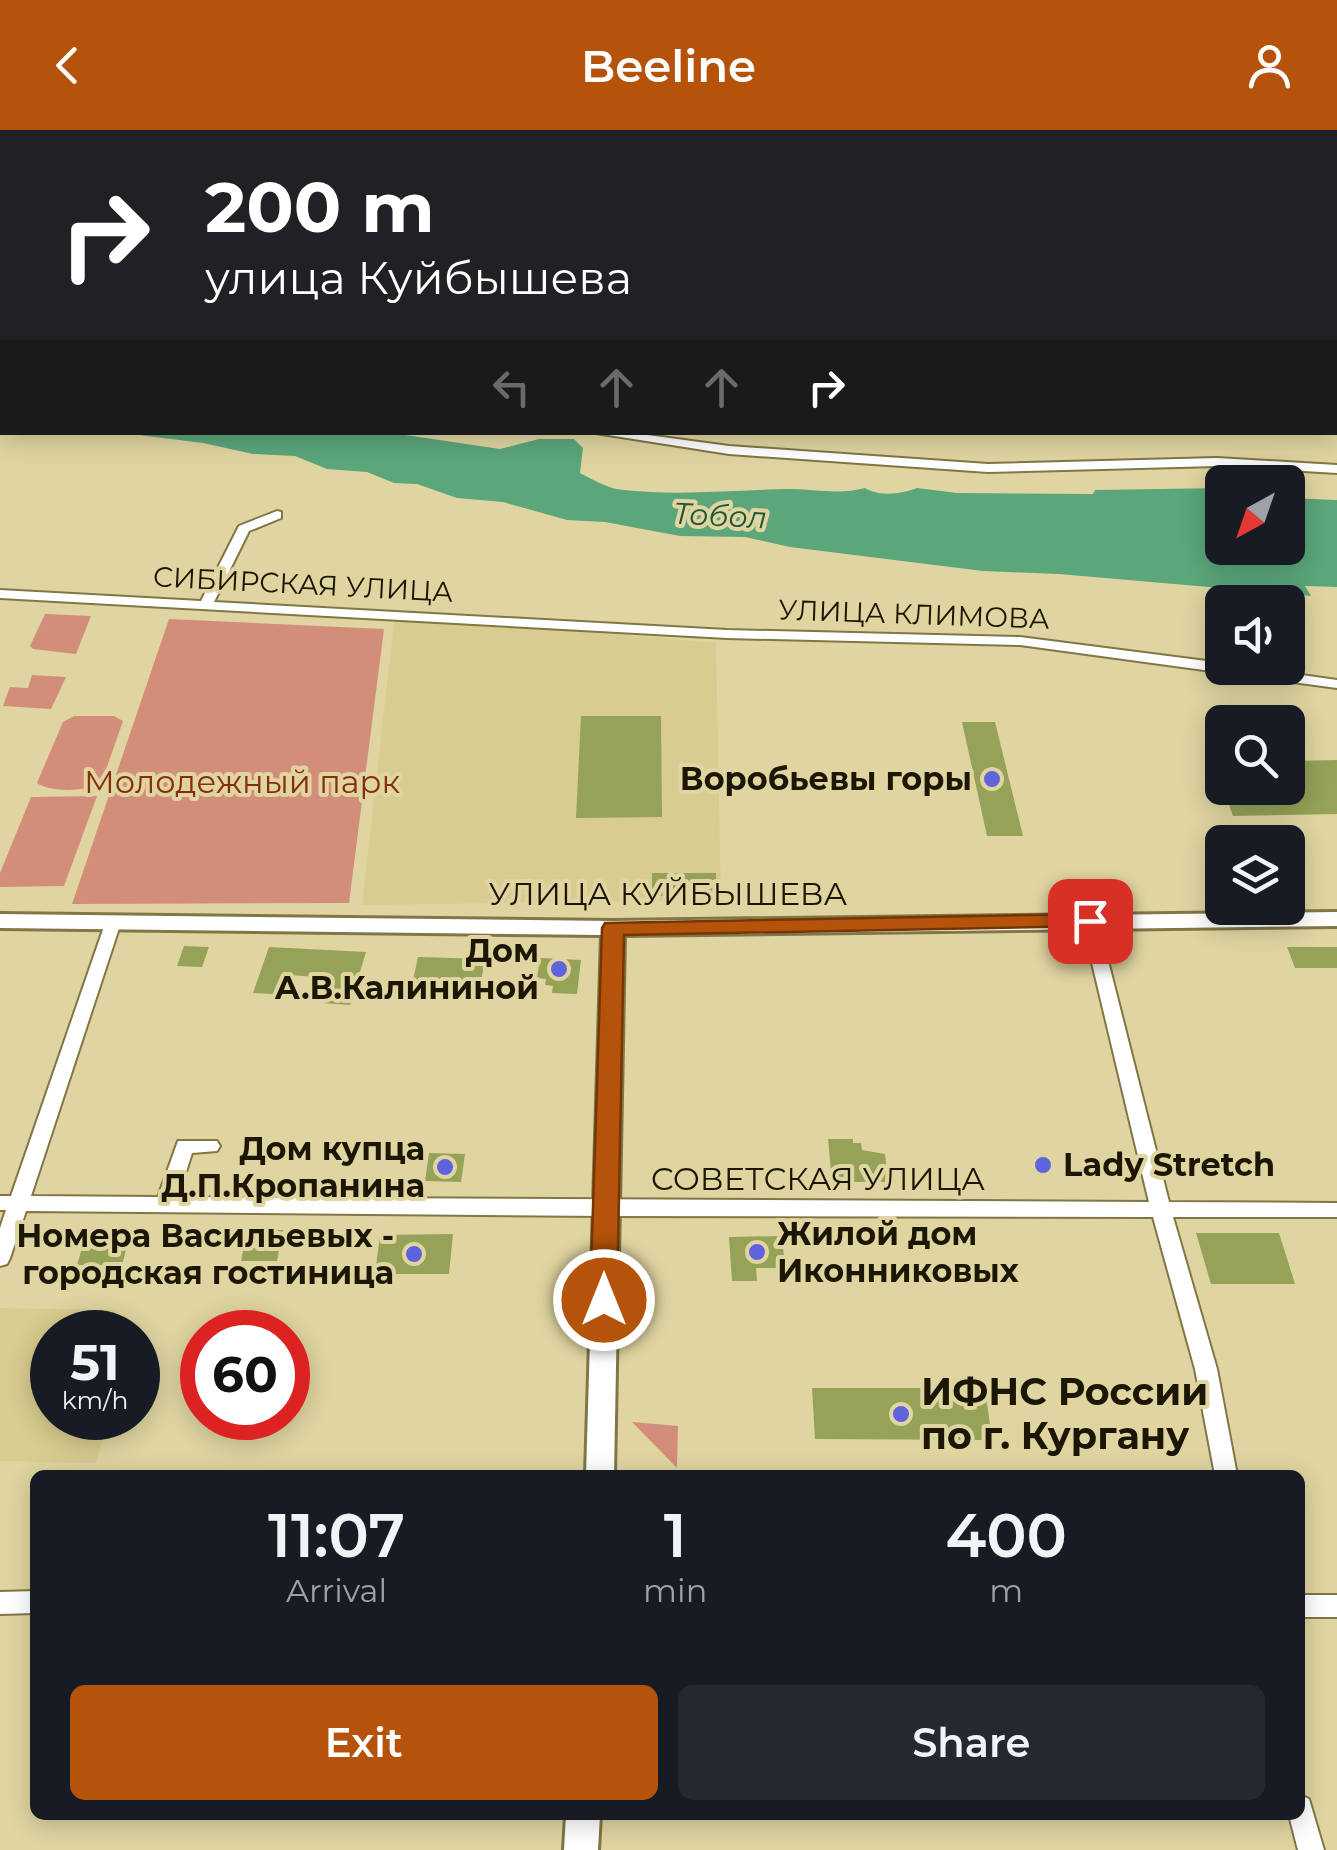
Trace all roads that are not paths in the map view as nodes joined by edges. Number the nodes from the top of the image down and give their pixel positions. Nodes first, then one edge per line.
1 (614, 435) edge
2 (1337, 469) edge
3 (277, 515) dead end
4 (0, 594) edge
5 (207, 603) junction
6 (603, 625) joint
7 (1205, 664) edge
8 (1305, 679) edge
9 (1337, 684) edge
10 (1337, 918) edge
11 (0, 921) edge
12 (1090, 921) junction
13 (113, 922) junction
14 (613, 928) junction
15 (210, 1146) dead end
16 (10, 1202) edge
17 (166, 1204) junction
18 (604, 1209) junction
19 (1162, 1210) junction
20 (1337, 1210) edge
21 (0, 1258) edge
22 (600, 1470) edge
23 (1225, 1470) edge
24 (30, 1602) edge
25 (0, 1603) edge
26 (1305, 1606) edge
27 (1337, 1606) edge
28 (583, 1820) edge
29 (1303, 1820) edge
30 (581, 1850) edge
31 (1311, 1850) edge

1 - 2 street
3 - 5 street
4 - 5 street, СИБИРСКАЯ УЛИЦА
5 - 6 street, СИБИРСКАЯ УЛИЦА
6 - 7 street, УЛИЦА КЛИМОВА
8 - 9 street, УЛИЦА КЛИМОВА
10 - 12 main road, УЛИЦА КУЙБЫШЕВА
11 - 13 main road, УЛИЦА КУЙБЫШЕВА
12 - 14 main road, УЛИЦА КУЙБЫШЕВА
12 - 19 street
13 - 14 main road, УЛИЦА КУЙБЫШЕВА
13 - 16 street
14 - 18 main road
15 - 17 street
16 - 17 street, СОВЕТСКАЯ УЛИЦА
16 - 21 street
17 - 18 street, СОВЕТСКАЯ УЛИЦА
18 - 19 street, СОВЕТСКАЯ УЛИЦА
18 - 22 main road
19 - 20 street, СОВЕТСКАЯ УЛИЦА
19 - 23 street
24 - 25 street
26 - 27 street
28 - 30 main road
29 - 31 street

